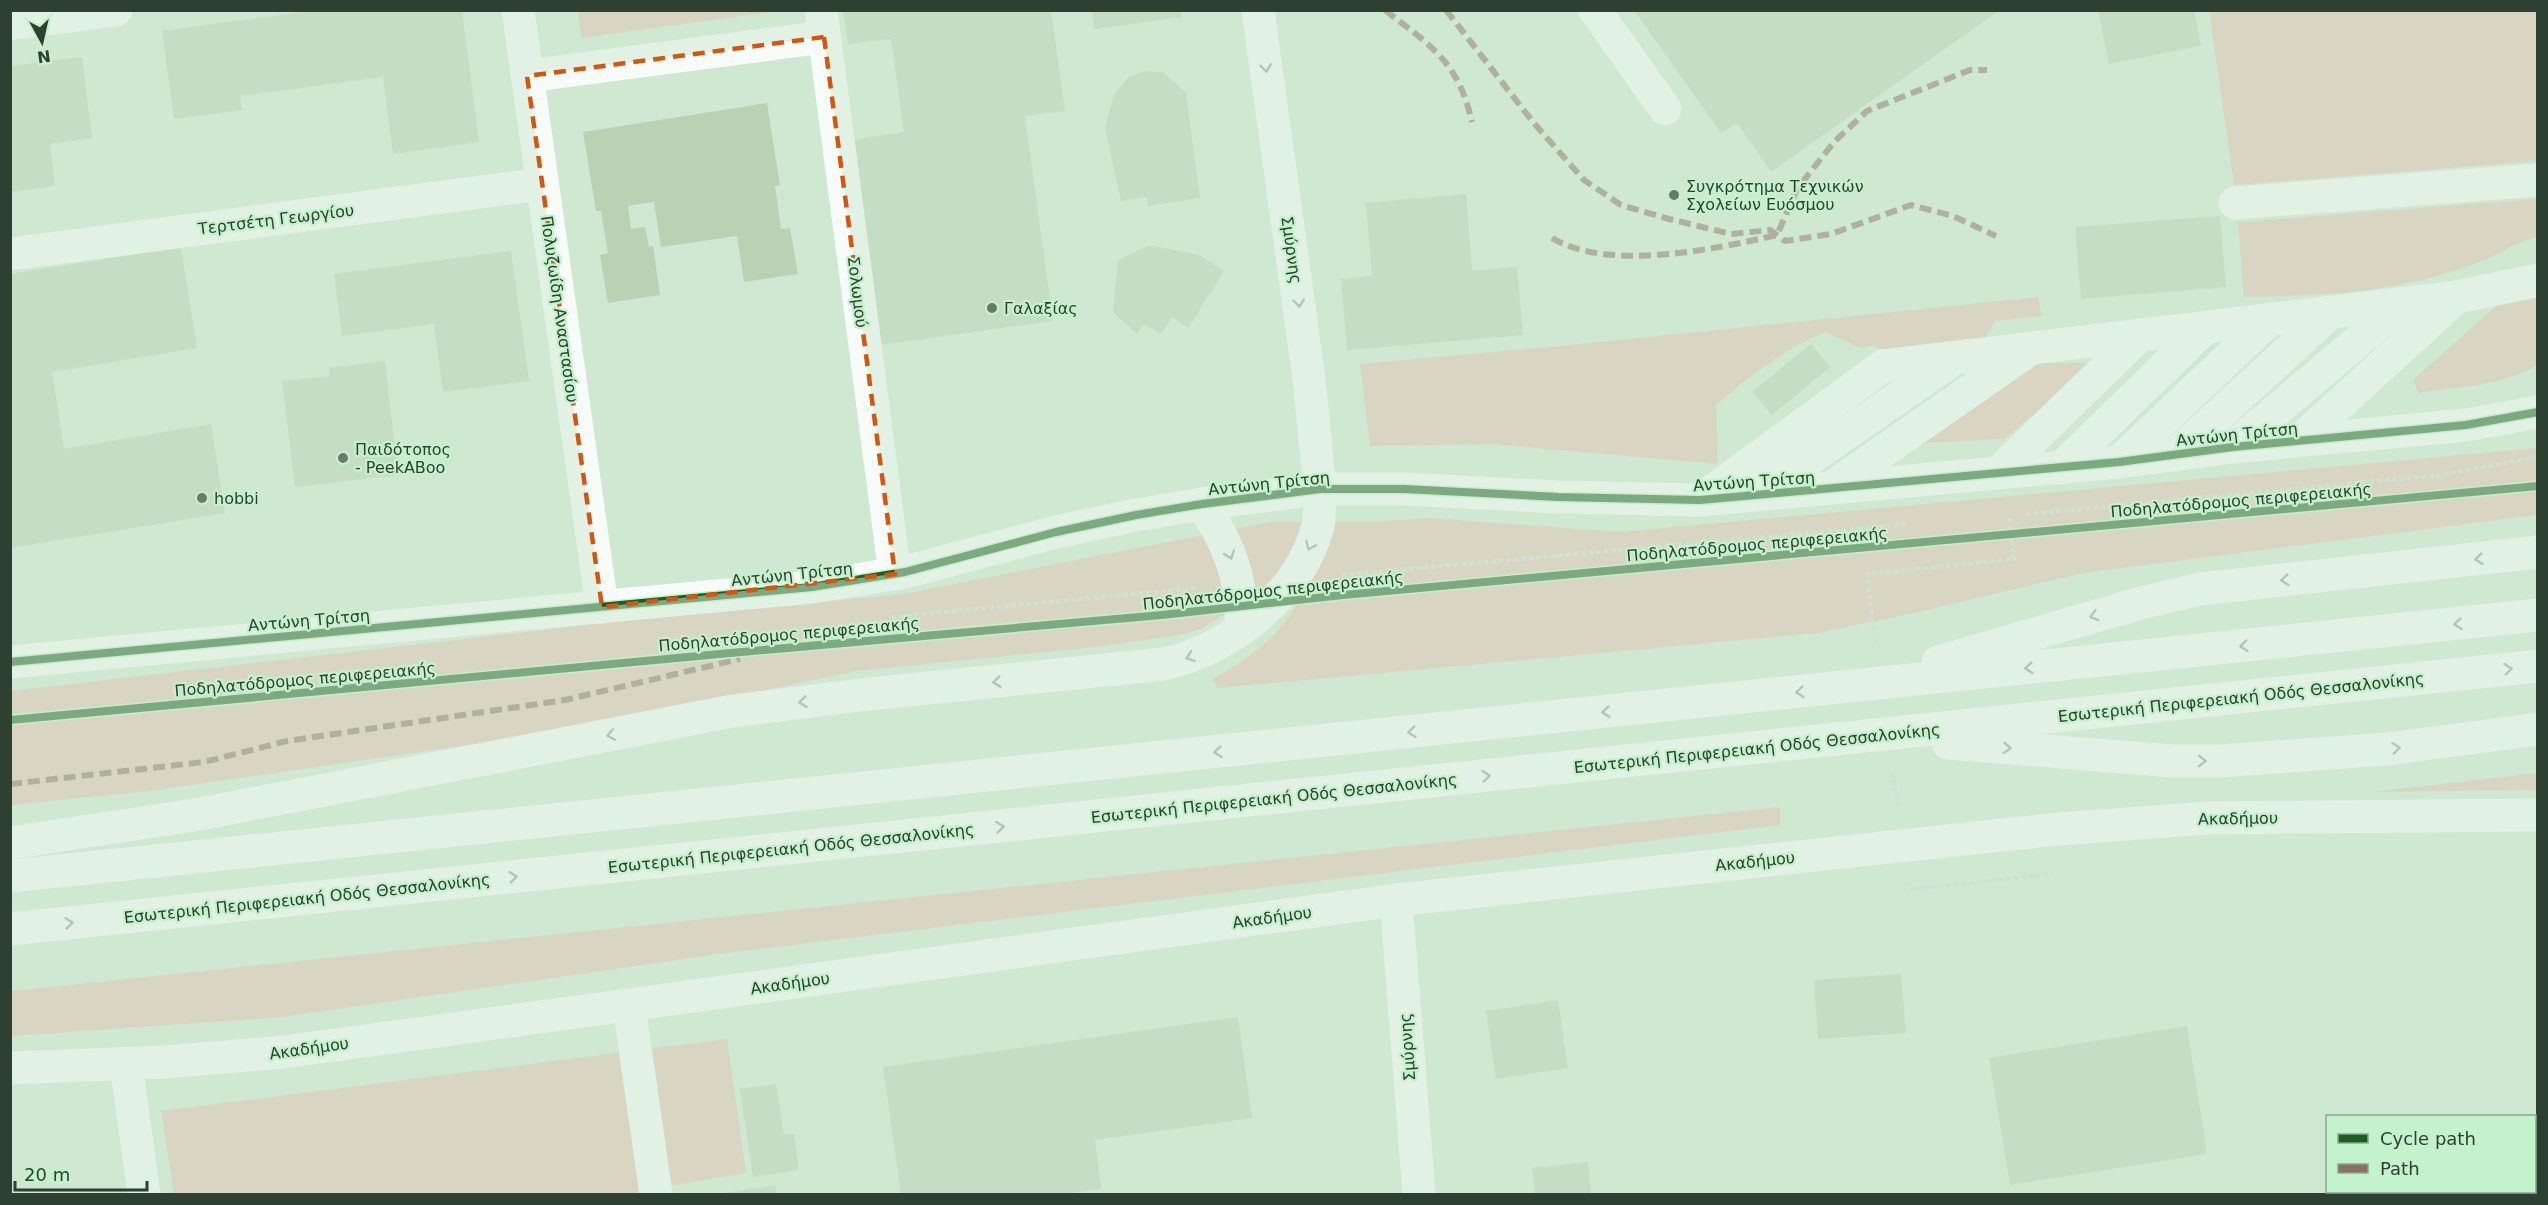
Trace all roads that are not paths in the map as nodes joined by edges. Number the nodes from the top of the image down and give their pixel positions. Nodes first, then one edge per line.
1 (116, 10) edge
2 (518, 10) edge
3 (1258, 10) edge
4 (1595, 10) edge
5 (10, 24) edge
6 (823, 24) edge
7 (527, 76) junction
8 (1665, 109) dead end
9 (2538, 180) edge
10 (542, 184) junction
11 (2235, 203) dead end
12 (10, 254) edge
13 (2538, 280) edge
14 (2457, 297) junction
15 (2402, 304) junction
16 (2331, 312) junction
17 (2270, 320) junction
18 (2206, 327) junction
19 (2140, 335) junction
20 (2030, 349) junction
21 (1956, 358) junction
22 (2538, 412) edge
23 (2299, 441) junction
24 (2233, 447) junction
25 (2175, 455) junction
26 (2118, 462) junction
27 (2061, 468) junction
28 (1998, 473) junction
29 (1830, 488) junction
30 (1320, 489) junction
31 (1757, 495) junction
32 (1700, 500) junction
33 (1202, 504) junction
34 (2538, 552) edge
35 (895, 574) junction
36 (602, 607) junction
37 (2538, 615) edge
38 (1241, 630) junction
39 (10, 662) edge
40 (2538, 666) edge
41 (1859, 686) junction
42 (2538, 729) edge
43 (1865, 737) junction
44 (2538, 815) edge
45 (10, 843) edge
46 (10, 876) edge
47 (1396, 900) junction
48 (10, 929) edge
49 (629, 1006) junction
50 (126, 1064) junction
51 (10, 1068) edge
52 (144, 1194) edge
53 (656, 1194) edge
54 (1419, 1194) edge

1 - 5 main road
2 - 7 main road, Πολυζωίδη Αναστασίου
3 -> 30 main road, Σμύρνης
4 - 8 main road
6 - 7 main road
6 - 35 main road, Σολωμού
7 - 10 main road, Πολυζωίδη Αναστασίου
9 - 11 main road
10 - 12 main road, Τερτσέτη Γεωργίου
10 - 36 main road, Πολυζωίδη Αναστασίου
13 - 14 main road
14 - 15 main road
14 - 23 main road
15 - 16 main road
15 - 24 main road
16 - 17 main road
16 - 25 main road
17 - 18 main road
17 - 26 main road
18 - 19 main road
18 - 27 main road
19 - 20 main road
19 - 28 main road
20 - 21 main road
20 - 29 main road
21 - 31 main road
21 - 32 main road
22 - 23 main road, Αντώνη Τρίτση
23 - 24 main road, Αντώνη Τρίτση
24 - 25 main road, Αντώνη Τρίτση
25 - 26 main road, Αντώνη Τρίτση
26 - 27 main road, Αντώνη Τρίτση
27 - 28 main road, Αντώνη Τρίτση
28 - 29 main road, Αντώνη Τρίτση
29 - 31 main road, Αντώνη Τρίτση
30 - 32 main road, Αντώνη Τρίτση
30 - 33 main road, Αντώνη Τρίτση
30 -> 38 main road, Σμύρνης
31 - 32 main road, Αντώνη Τρίτση
33 - 35 main road, Αντώνη Τρίτση
33 -> 38 main road
34 -> 41 main road
35 - 36 main road, Αντώνη Τρίτση
36 - 39 main road, Αντώνη Τρίτση
37 -> 41 main road
38 -> 45 main road, Σμύρνης
43 -> 40 main road, Εσωτερική Περιφερειακή Οδός Θεσσαλονίκης
41 -> 46 main road
43 -> 42 main road
48 -> 43 main road, Εσωτερική Περιφερειακή Οδός Θεσσαλονίκης
44 - 47 main road, Ακαδήμου
47 - 49 main road, Ακαδήμου
47 - 54 main road, Σμύρνης
49 - 50 main road, Ακαδήμου
49 - 53 main road
50 - 51 main road, Ακαδήμου
50 - 52 main road

